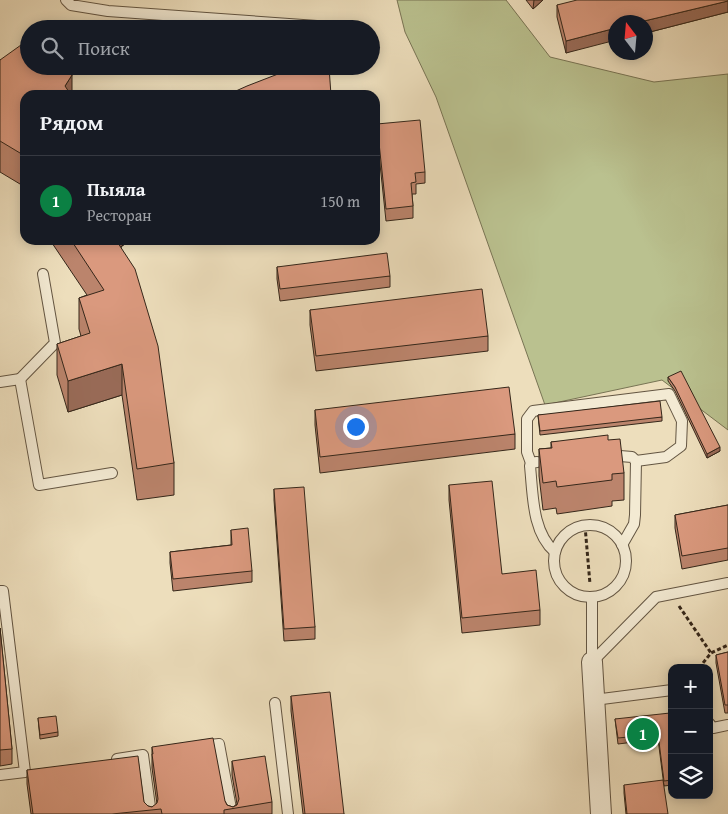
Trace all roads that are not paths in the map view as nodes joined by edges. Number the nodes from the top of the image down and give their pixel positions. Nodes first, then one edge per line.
1 (66, 0) edge
2 (227, 20) edge
3 (43, 274) dead end
4 (20, 379) junction
5 (0, 382) edge
6 (596, 456) edge
7 (548, 460) edge
8 (636, 461) junction
9 (531, 463) junction
10 (112, 473) dead end
11 (622, 545) junction
12 (555, 552) junction
13 (728, 583) edge
14 (0, 591) edge
15 (592, 597) junction
16 (592, 662) junction
17 (668, 691) edge
18 (594, 700) junction
19 (275, 703) dead end
20 (728, 725) edge
21 (713, 728) edge
22 (191, 748) edge
23 (106, 760) edge
24 (0, 775) edge
25 (150, 814) edge
26 (232, 814) edge
27 (288, 814) edge
28 (601, 814) edge

1 - 2 lane
3 - 4 lane
4 - 5 lane
4 - 10 lane
6 - 8 lane
7 - 9 lane
8 - 9 lane
8 - 11 lane
9 - 12 lane
11 - 12 lane
11 - 15 lane
12 - 15 lane
13 - 16 lane
14 - 24 lane
15 - 16 lane
16 - 18 street
17 - 18 lane
18 - 28 street
19 - 27 lane
20 - 21 lane
22 - 26 lane
23 - 25 lane

